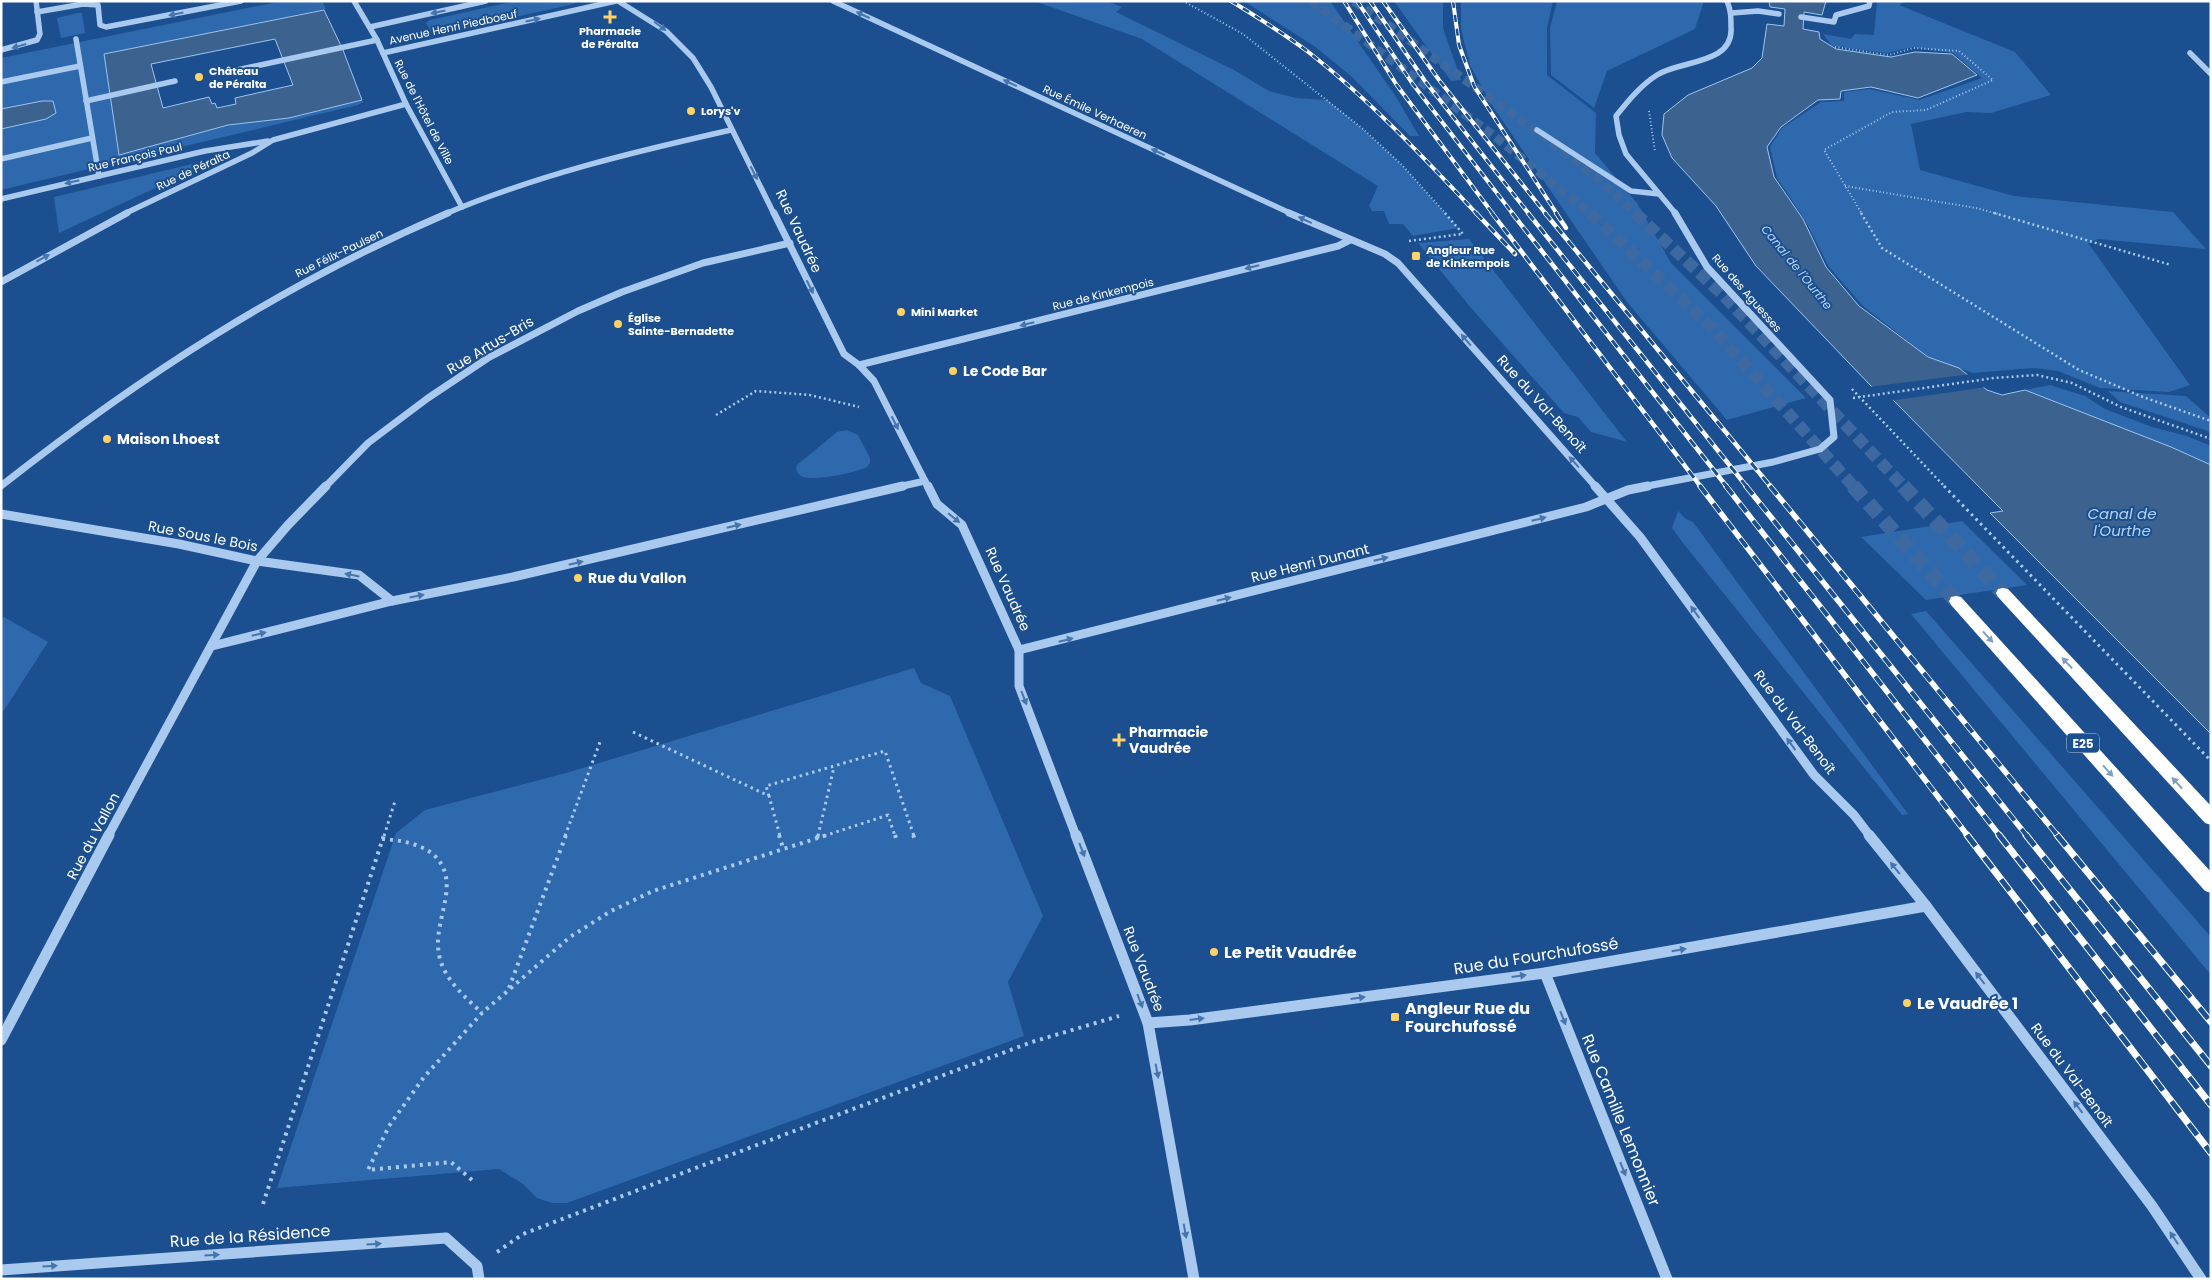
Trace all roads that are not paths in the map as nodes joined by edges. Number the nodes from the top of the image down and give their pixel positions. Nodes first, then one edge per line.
1 (36, 1) edge
2 (241, 1) edge
3 (354, 1) edge
4 (486, 1) edge
5 (617, 1) edge
6 (833, 1) edge
7 (1727, 1) edge
8 (1870, 1) edge
9 (37, 12) junction
10 (1732, 13) junction
11 (1779, 14) dead end
12 (1801, 17) dead end
13 (370, 27) junction
14 (76, 39) dead end
15 (377, 40) junction
16 (1, 50) edge
17 (383, 53) junction
18 (2190, 53) dead end
19 (80, 66) junction
20 (2208, 69) edge
21 (223, 73) dead end
22 (2211, 74) edge
23 (175, 81) dead end
24 (1, 82) edge
25 (86, 101) junction
26 (406, 104) junction
27 (731, 130) junction
28 (1537, 130) dead end
29 (92, 138) junction
30 (274, 140) junction
31 (1, 159) edge
32 (99, 176) junction
33 (1659, 194) junction
34 (1, 199) edge
35 (462, 206) junction
36 (1350, 240) junction
37 (790, 243) junction
38 (1, 282) edge
39 (859, 365) junction
40 (924, 481) junction
41 (1, 486) edge
42 (1606, 498) junction
43 (1, 514) edge
44 (257, 561) junction
45 (2003, 594) tunnel mouth
46 (392, 601) junction
47 (1956, 601) tunnel mouth
48 (212, 646) junction
49 (1019, 650) junction
50 (2211, 818) edge
51 (2211, 885) edge
52 (1926, 906) junction
53 (1545, 973) junction
54 (1148, 1024) junction
55 (1, 1040) edge
56 (1, 1270) edge
57 (478, 1273) edge
58 (1194, 1279) edge
59 (1667, 1279) edge
60 (2201, 1279) edge

1 - 9 street
2 -> 9 street
3 - 13 street, Rue de l'Hôtel de Ville
4 -> 13 street, Avenue Henri Piedboeuf
17 -> 5 street, Avenue Henri Piedboeuf
5 -> 27 street, Rue Vaudrée
36 -> 6 street, Rue Émile Verhaeren
7 - 10 street
8 - 12 street
9 -> 16 street
10 - 11 street
10 - 33 street, Rue des Aguesses
13 - 15 street, Rue de l'Hôtel de Ville
14 - 19 street
15 - 17 street, Rue de l'Hôtel de Ville
15 - 21 street
17 - 26 street, Rue de l'Hôtel de Ville
18 - 20 street
19 - 24 street
19 - 25 street
20 - 22 street
23 - 25 street
25 - 29 street
26 - 30 street, Rue de Péralta
26 - 35 street, Rue de l'Hôtel de Ville
27 - 35 street, Rue Félix-Paulsen
27 -> 37 street, Rue Vaudrée
28 - 33 street
29 - 31 street
29 - 32 street
30 - 32 street, Rue François Paul
38 -> 30 street, Rue de Péralta
32 -> 34 street, Rue François Paul
33 - 42 street, Rue des Aguesses
35 - 41 street, Rue Félix-Paulsen
36 -> 39 street, Rue de Kinkempois
42 -> 36 street, Rue du Val-Benoît
37 -> 39 street, Rue Vaudrée
37 - 44 street, Rue Artus-Bris
39 -> 40 street, Rue Vaudrée
46 -> 40 street
40 -> 49 street, Rue Vaudrée
49 -> 42 street, Rue Henri Dunant
52 -> 42 street, Rue du Val-Benoît
43 - 44 street, Rue Sous le Bois
46 -> 44 street, Rue Sous le Bois
44 - 48 street, Rue du Vallon
50 -> 45 highway
48 -> 46 street
47 -> 51 highway, E25
48 - 55 street, Rue du Vallon
49 -> 54 street, Rue Vaudrée
53 -> 52 street, Rue du Fourchufossé
60 -> 52 street, Rue du Val-Benoît
54 -> 53 street, Rue du Fourchufossé
53 -> 59 street, Rue Camille Lemonnier
54 -> 58 street, Rue Vaudrée
56 -> 57 street, Rue de la Résidence

